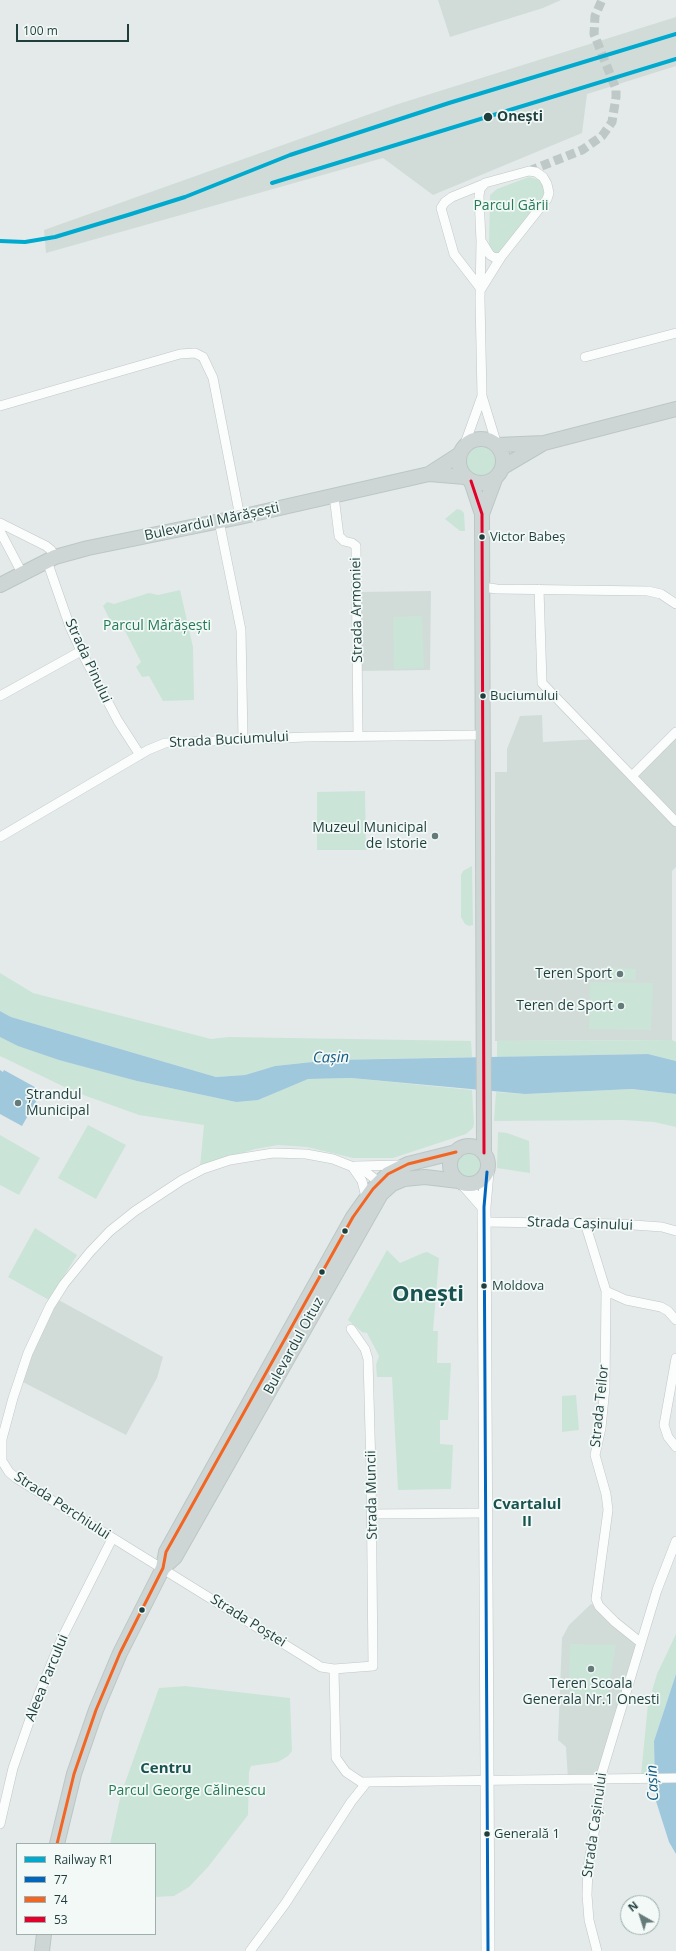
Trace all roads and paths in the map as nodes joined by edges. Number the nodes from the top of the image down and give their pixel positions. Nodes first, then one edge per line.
1 (485, 183) junction
2 (481, 241) junction
3 (501, 257) junction
4 (481, 289) junction
5 (676, 333) edge
6 (585, 357) dead end
7 (482, 396) junction
8 (0, 406) edge
9 (676, 409) edge
10 (544, 443) junction
11 (496, 445) junction
12 (462, 451) junction
13 (503, 467) junction
14 (429, 474) junction
15 (468, 479) junction
16 (495, 479) junction
17 (334, 496) junction
18 (482, 514) junction
19 (240, 517) junction
20 (219, 521) junction
21 (0, 523) edge
22 (0, 531) edge
23 (51, 559) junction
24 (22, 573) junction
25 (0, 585) edge
26 (482, 587) junction
27 (539, 589) junction
28 (676, 604) edge
29 (81, 651) junction
30 (0, 696) edge
31 (676, 732) edge
32 (483, 735) junction
33 (358, 736) junction
34 (243, 738) junction
35 (140, 755) junction
36 (632, 776) junction
37 (676, 822) edge
38 (2, 833) edge
39 (484, 1118) junction
40 (460, 1149) junction
41 (484, 1153) junction
42 (408, 1164) junction
43 (350, 1165) junction
44 (487, 1172) junction
45 (461, 1182) junction
46 (383, 1185) junction
47 (366, 1198) junction
48 (484, 1207) junction
49 (361, 1216) junction
50 (484, 1222) junction
51 (585, 1223) junction
52 (676, 1231) edge
53 (606, 1290) junction
54 (676, 1320) edge
55 (351, 1329) dead end
56 (676, 1358) edge
57 (676, 1447) edge
58 (486, 1513) junction
59 (372, 1514) junction
60 (112, 1539) junction
61 (676, 1541) edge
62 (163, 1568) junction
63 (640, 1642) junction
64 (373, 1666) joint
65 (334, 1669) junction
66 (676, 1778) edge
67 (600, 1779) junction
68 (367, 1782) junction
69 (487, 1782) junction
70 (0, 1824) edge
71 (57, 1843) edge
72 (44, 1935) edge
73 (42, 1951) edge
74 (250, 1951) edge
75 (488, 1951) edge
76 (597, 1951) edge

1 - 2 street
1 - 3 street
1 - 4 street
2 - 3 street
2 - 4 street
3 - 4 street
4 - 7 street
5 - 6 street
7 - 11 street
7 - 12 street
8 - 19 street
9 - 10 main road
10 - 11 main road
10 - 13 main road
11 - 12 main road
11 - 13 main road
12 - 14 main road, Bulevardul Mărășești
12 - 15 main road
13 - 16 main road
14 - 15 main road, Bulevardul Mărășești
14 - 17 main road, Bulevardul Mărășești
15 - 16 main road
15 - 18 main road
16 - 18 main road
17 - 19 main road, Bulevardul Mărășești
17 - 33 street, Strada Armoniei
18 - 26 main road
19 - 20 main road, Bulevardul Mărășești
20 - 23 main road, Bulevardul Mărășești
20 - 34 street
21 - 23 street
22 - 24 street
23 - 24 main road, Bulevardul Mărășești
23 - 29 street, Strada Pinului
24 - 25 main road, Bulevardul Mărășești
26 - 27 street
26 - 32 main road
27 - 28 street
27 - 36 street
29 - 30 street
29 - 35 street, Strada Pinului
31 - 36 street
32 - 33 street, Strada Buciumului
32 - 39 main road
33 - 34 street, Strada Buciumului
34 - 35 street, Strada Buciumului
35 - 38 street, Strada Buciumului
36 - 37 street
39 - 40 main road
39 - 41 main road
40 - 41 main road
40 - 42 main road, Bulevardul Oituz
40 - 45 main road
41 - 44 main road
42 - 43 street, Strada Perchiului
42 - 46 main road, Bulevardul Oituz
43 - 46 street, Strada Perchiului
43 - 47 street
43 - 60 street, Strada Perchiului
44 - 45 main road
44 - 48 street
45 - 46 main road, Bulevardul Oituz
45 - 48 street
46 - 47 main road, Bulevardul Oituz
46 - 49 main road, Bulevardul Oituz
47 - 49 main road, Bulevardul Oituz
48 - 50 street
49 - 62 main road, Bulevardul Oituz
50 - 51 street, Strada Cașinului
50 - 58 street
51 - 52 street, Strada Cașinului
51 - 53 street, Strada Teilor
53 - 54 street
53 - 63 street, Strada Teilor
55 - 59 street, Strada Muncii
56 - 57 street
58 - 59 street
58 - 69 street
59 - 64 street, Strada Muncii
60 - 62 street, Strada Perchiului
60 - 70 street, Aleea Parcului
61 - 63 street, Strada Cașinului
62 - 65 street, Strada Poștei
62 - 71 main road, Bulevardul Oituz
63 - 67 street, Strada Cașinului
64 - 65 street, Strada Poștei
65 - 68 street
66 - 67 street
67 - 69 street
67 - 76 street, Strada Cașinului
68 - 69 street
68 - 74 street
69 - 75 street
72 - 73 main road

